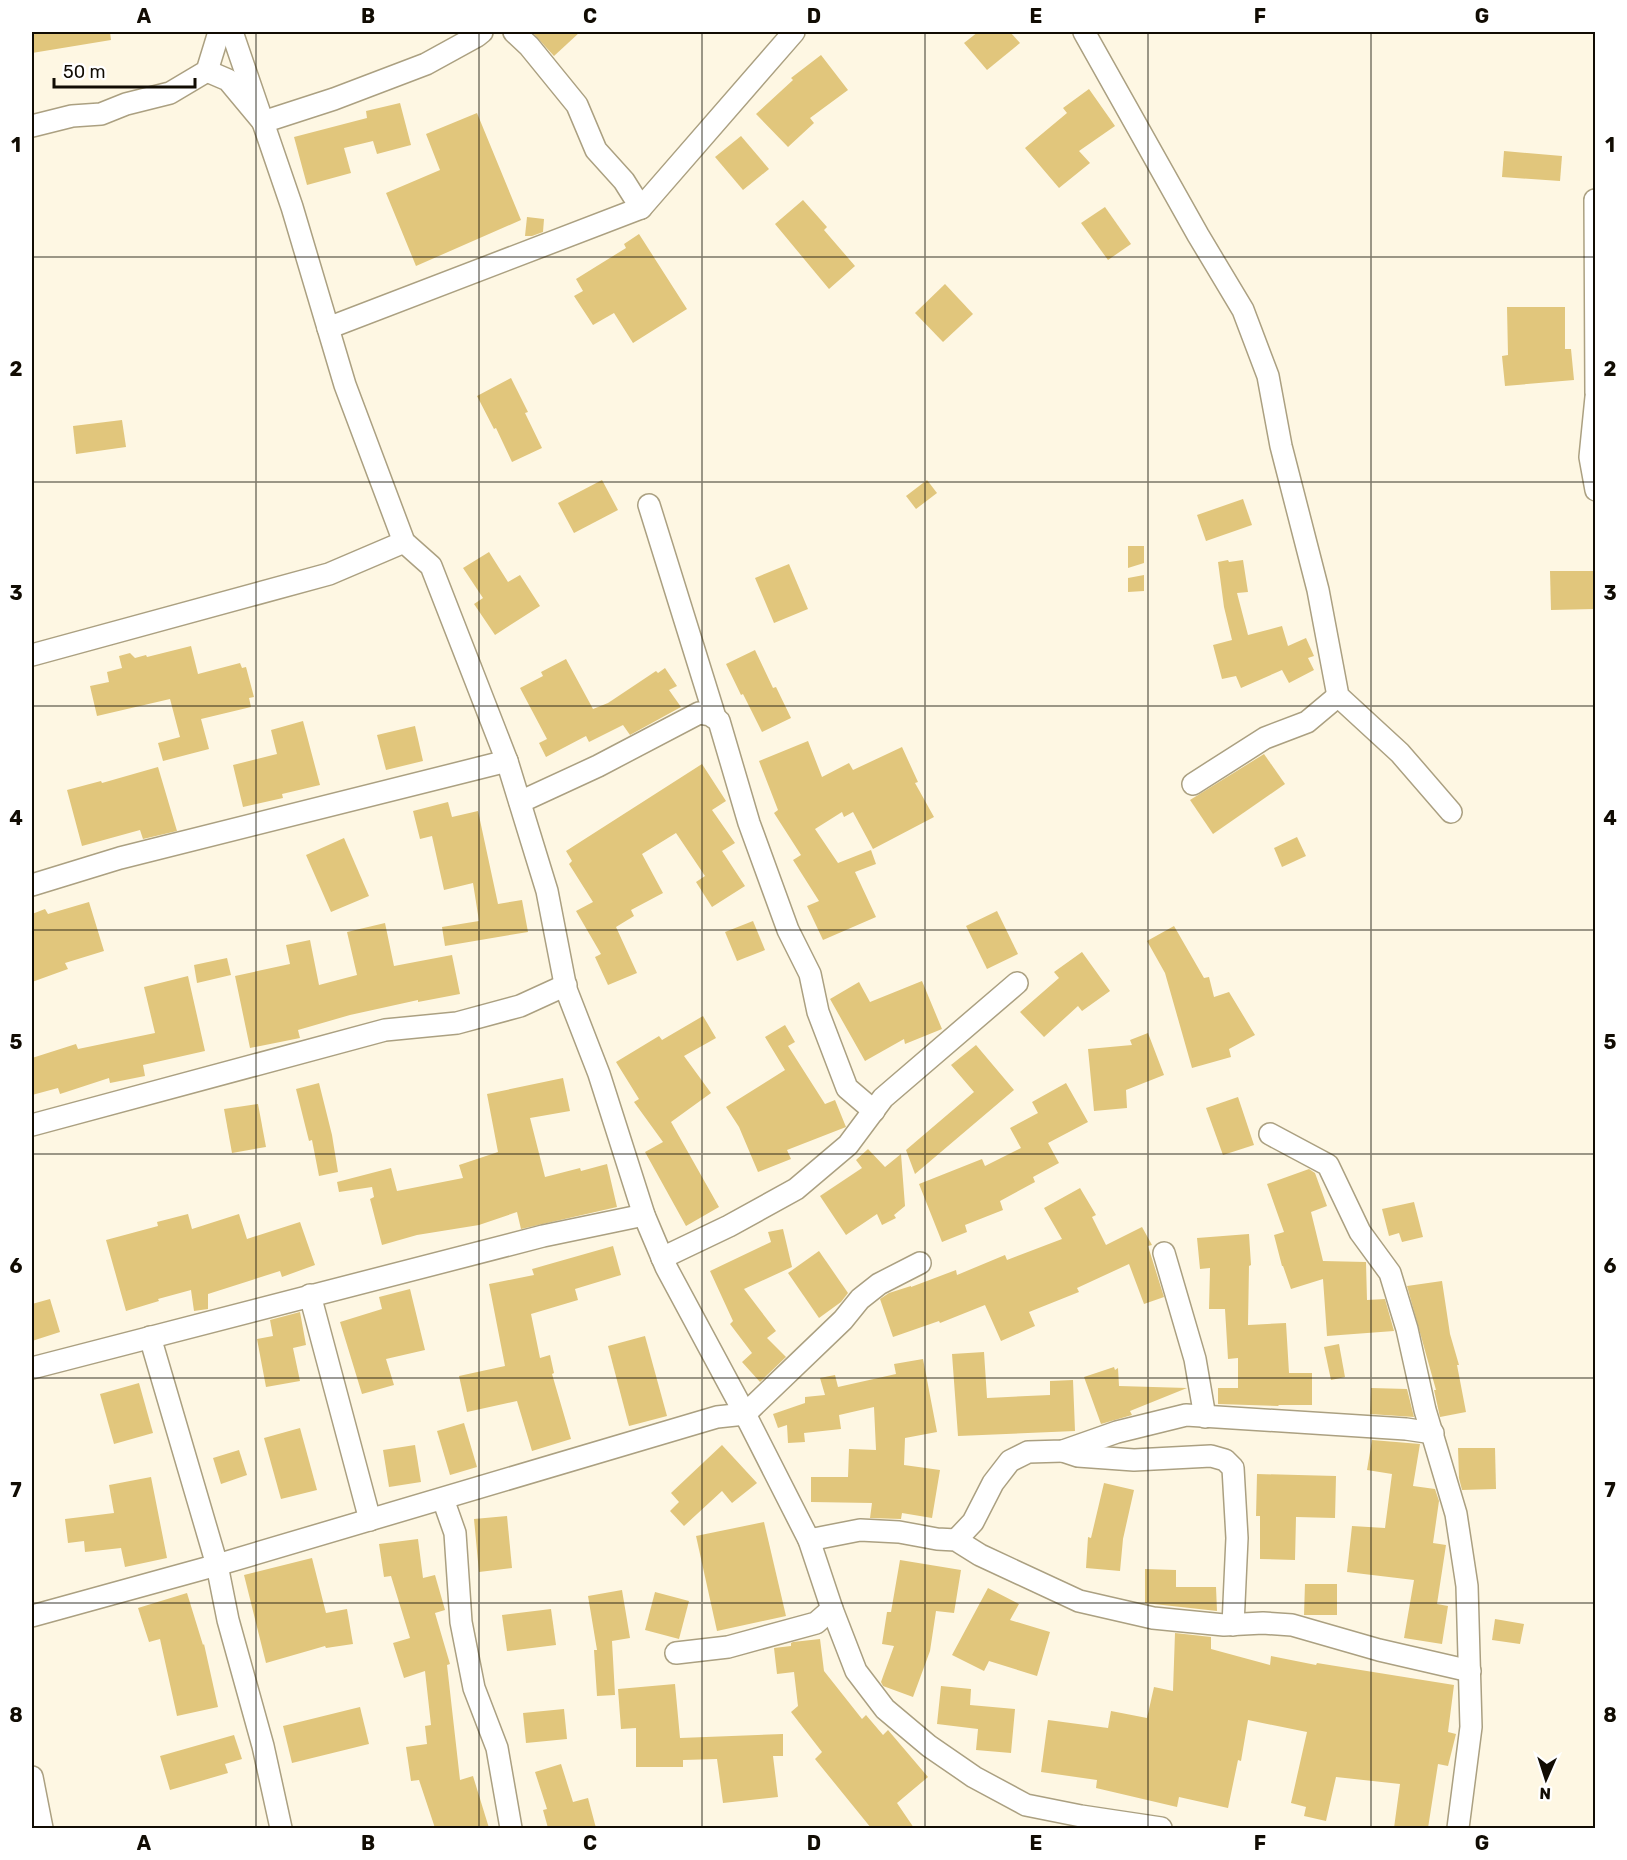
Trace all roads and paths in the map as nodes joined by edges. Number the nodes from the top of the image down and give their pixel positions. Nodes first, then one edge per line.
1 (219, 32) edge
2 (232, 32) edge
3 (482, 32) edge
4 (514, 32) edge
5 (794, 32) edge
6 (1084, 32) edge
7 (207, 71) junction
8 (263, 122) junction
9 (32, 126) edge
10 (1595, 200) edge
11 (641, 208) junction
12 (328, 328) junction
13 (1596, 395) edge
14 (1596, 490) edge
15 (649, 506) dead end
16 (404, 542) junction
17 (32, 655) edge
18 (1338, 696) junction
19 (715, 717) junction
20 (507, 762) junction
21 (1193, 784) dead end
22 (520, 802) junction
23 (1451, 812) dead end
24 (32, 885) edge
25 (1017, 983) dead end
26 (566, 986) junction
27 (874, 1111) junction
28 (32, 1125) edge
29 (1270, 1134) dead end
30 (644, 1215) junction
31 (1164, 1253) dead end
32 (662, 1258) junction
33 (920, 1263) dead end
34 (310, 1295) junction
35 (150, 1337) junction
36 (32, 1368) edge
37 (746, 1414) junction
38 (1204, 1417) junction
39 (1434, 1433) junction
40 (1063, 1451) junction
41 (442, 1499) junction
42 (370, 1520) junction
43 (809, 1540) junction
44 (956, 1540) junction
45 (217, 1565) junction
46 (832, 1609) junction
47 (32, 1616) edge
48 (1233, 1625) junction
49 (676, 1653) dead end
50 (1470, 1671) junction
51 (32, 1777) edge
52 (42, 1828) edge
53 (281, 1828) edge
54 (511, 1828) edge
55 (1161, 1828) edge
56 (1458, 1828) edge

1 - 7 street
2 - 8 street
3 - 8 street
4 - 11 street
5 - 11 street
6 - 18 street
7 - 8 street
7 - 9 street
8 - 12 street
10 - 13 street
11 - 12 street
12 - 16 street
13 - 14 street
15 - 19 street
16 - 17 street
16 - 20 street
18 - 21 street
18 - 23 street
19 - 22 street
19 - 27 street
20 - 22 street
20 - 24 street
22 - 26 street
25 - 27 street
26 - 28 street
26 - 30 street
27 - 32 street
29 - 39 street
30 - 32 street
30 - 34 street
31 - 38 street
32 - 37 street
33 - 37 street
34 - 35 street
34 - 42 street
35 - 36 street
35 - 45 street
37 - 41 street
37 - 43 street
38 - 39 street
38 - 40 street
39 - 50 street
40 - 44 street
40 - 48 street
41 - 42 street
41 - 54 street
42 - 45 street
43 - 44 street
43 - 46 street
44 - 48 street
45 - 47 street
45 - 53 street
46 - 49 street
46 - 55 street
48 - 50 street
50 - 56 street
51 - 52 street

